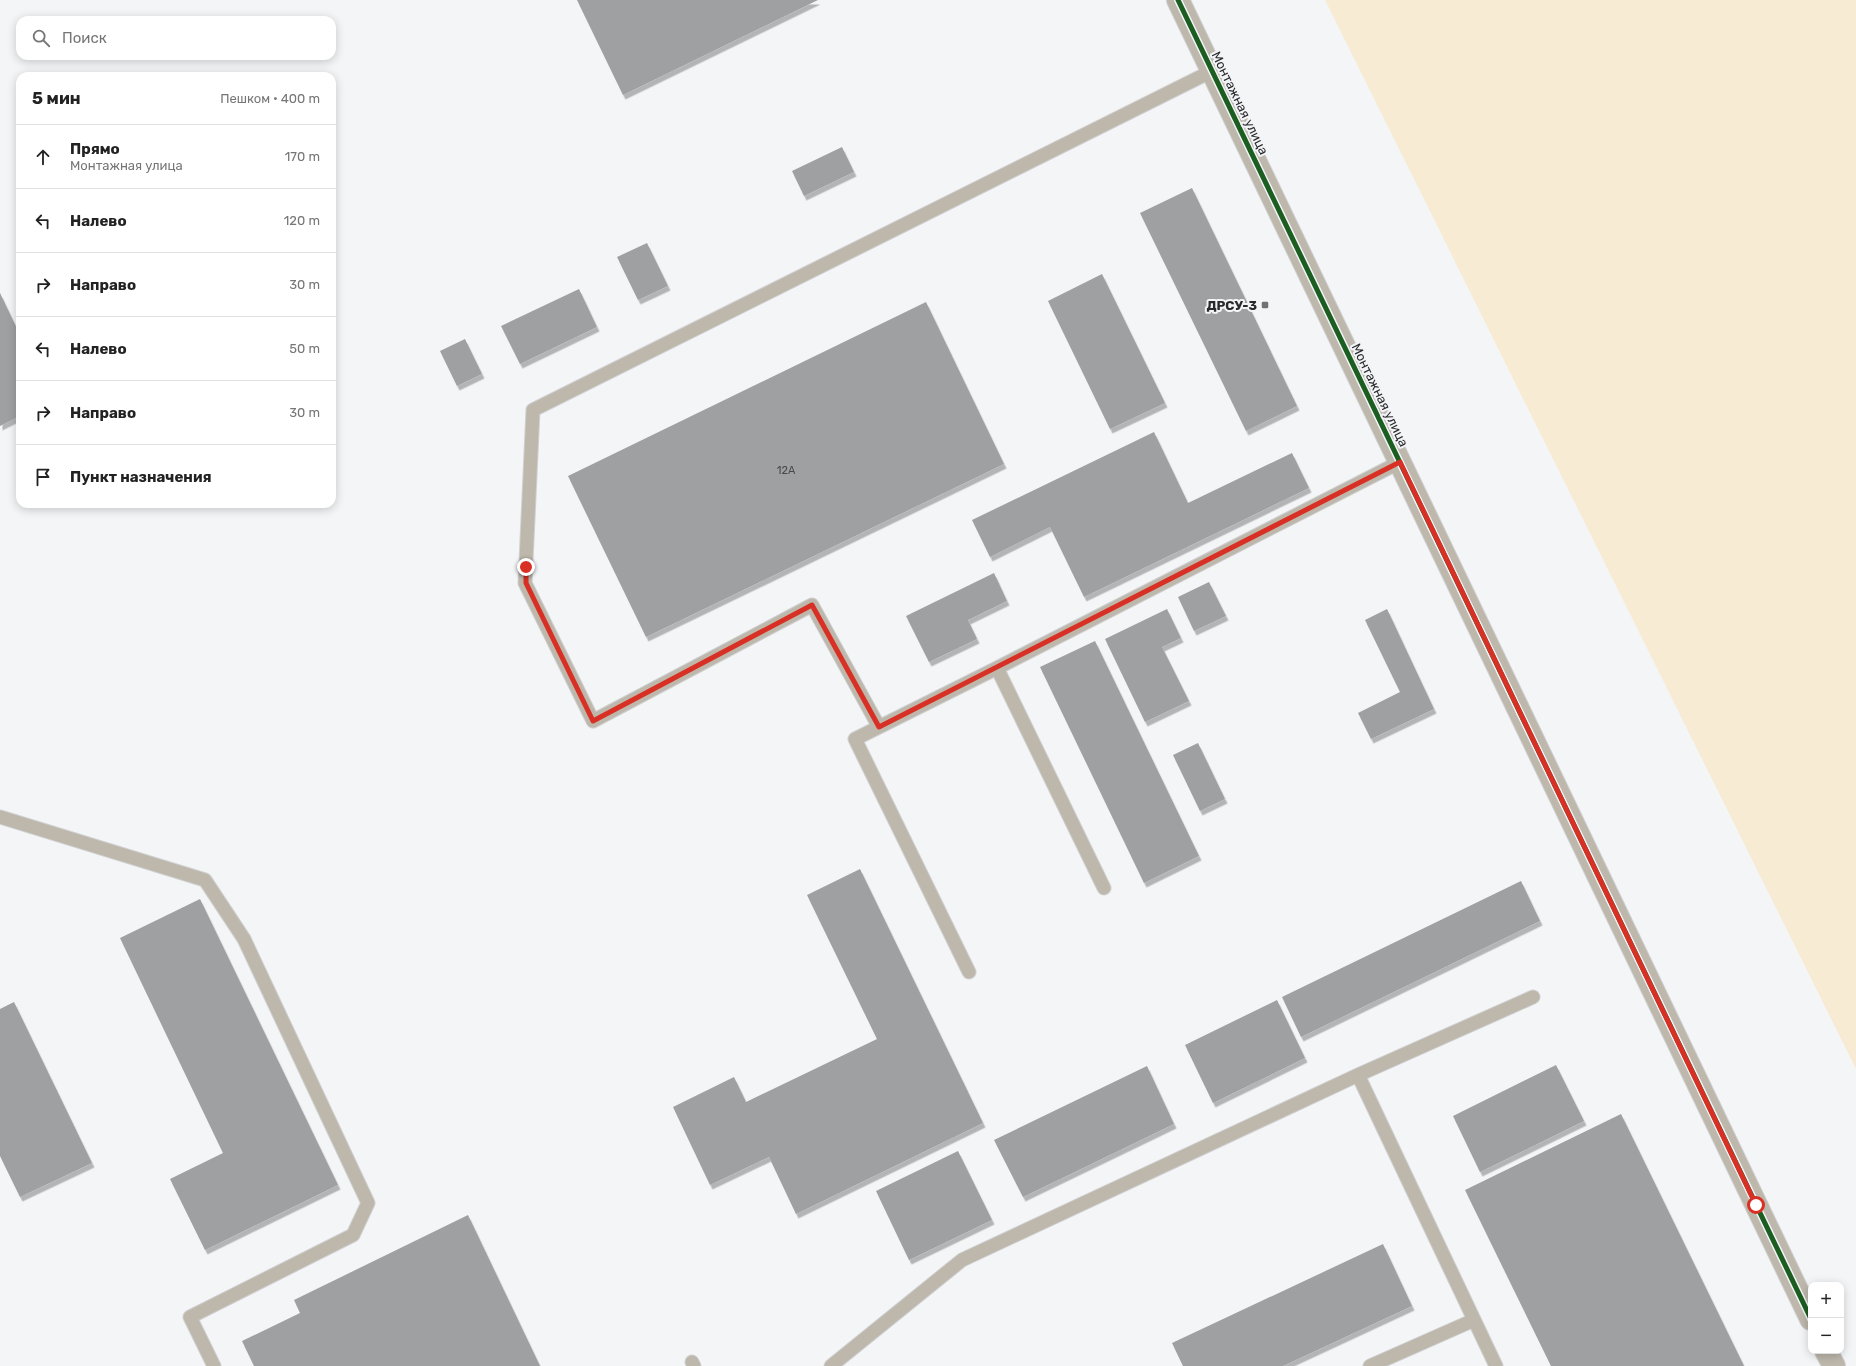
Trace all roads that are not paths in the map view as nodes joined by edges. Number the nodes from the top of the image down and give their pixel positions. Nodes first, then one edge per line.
1 (1178, 0) edge
2 (1212, 70) junction
3 (1400, 462) junction
4 (997, 668) junction
5 (879, 727) junction
6 (0, 817) edge
7 (1104, 888) dead end
8 (969, 972) dead end
9 (1533, 997) dead end
10 (1358, 1075) junction
11 (1811, 1318) edge
12 (1474, 1320) junction
13 (1828, 1354) edge
14 (214, 1366) edge
15 (831, 1366) edge
16 (1370, 1366) edge
17 (1496, 1366) edge
18 (1834, 1366) edge

1 - 2 street, Монтажная улица
2 - 3 street, Монтажная улица
2 - 5 lane
3 - 4 lane
3 - 11 street, Монтажная улица
4 - 5 lane
4 - 7 lane
5 - 8 lane
6 - 14 lane
9 - 10 lane
10 - 12 lane
10 - 15 lane
12 - 16 lane
12 - 17 lane
13 - 18 street

